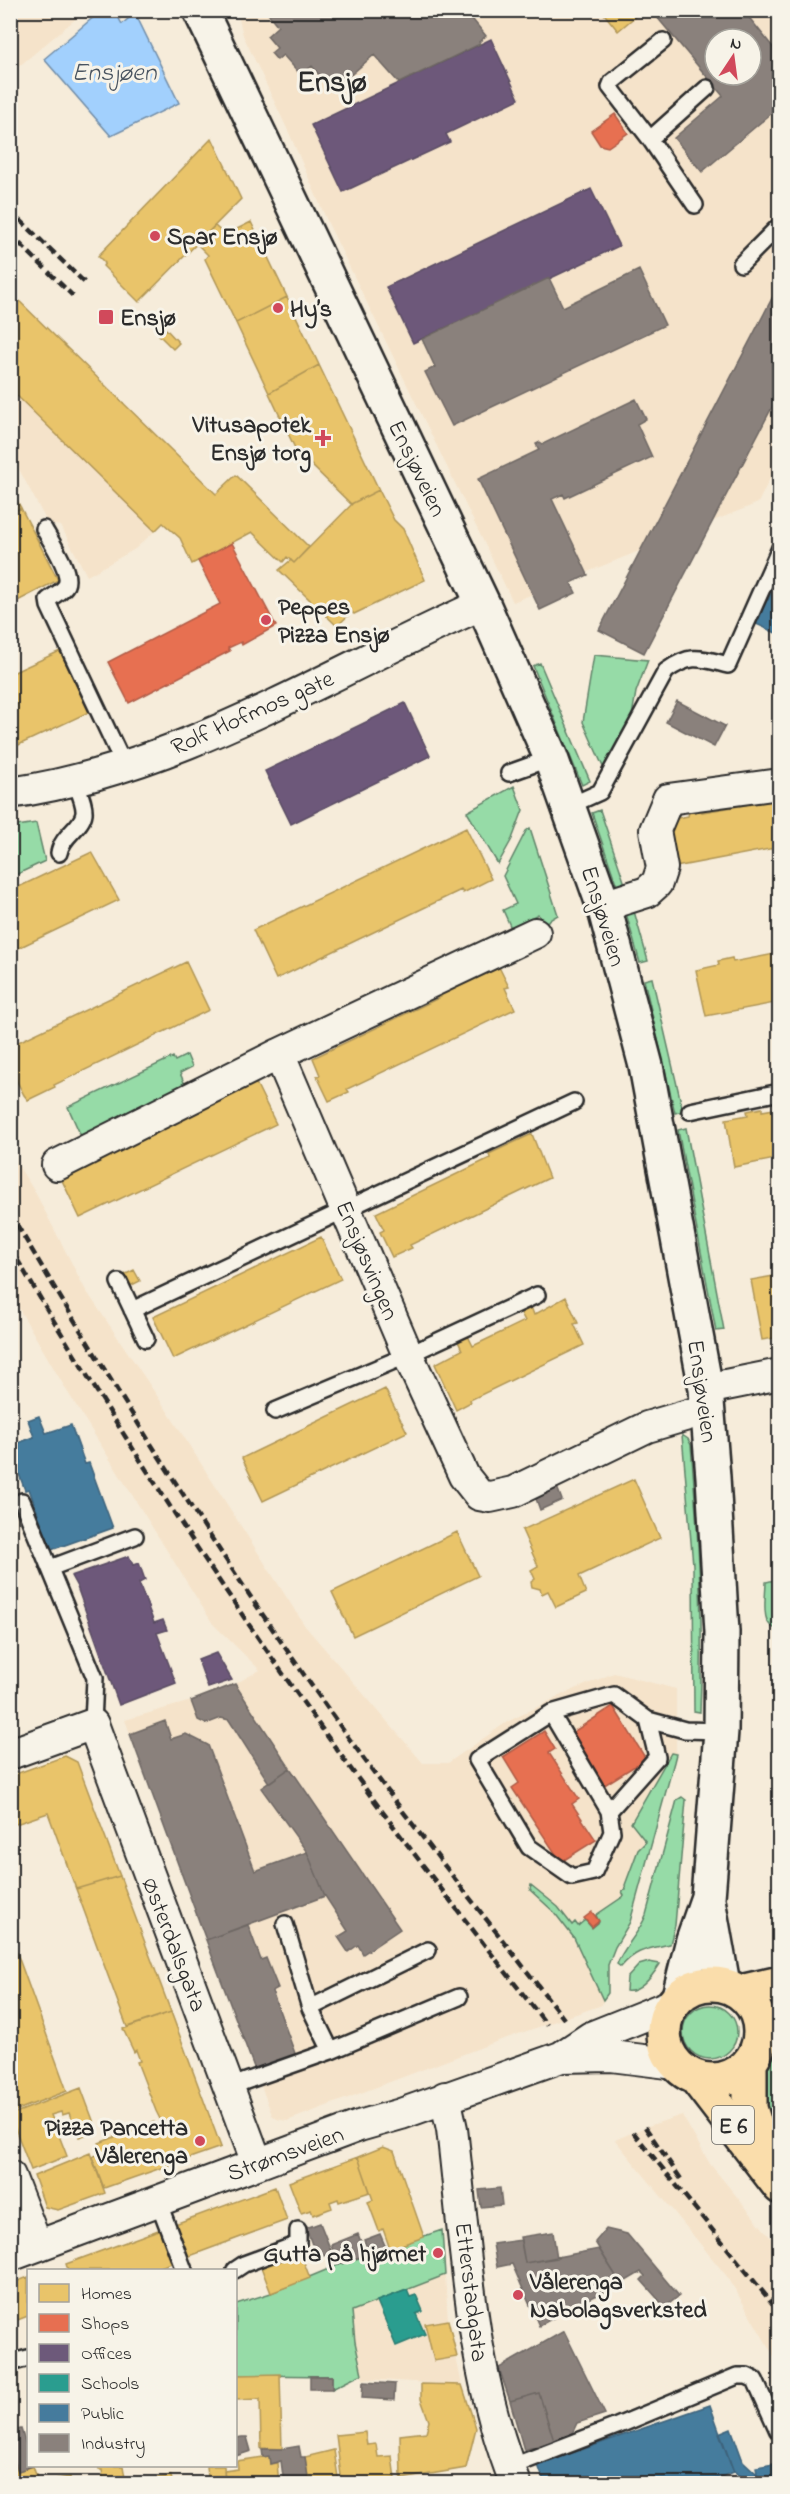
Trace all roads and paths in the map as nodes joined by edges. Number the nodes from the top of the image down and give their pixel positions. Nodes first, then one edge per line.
1 (200, 10) edge
2 (663, 41) dead end
3 (707, 88) dead end
4 (650, 139) junction
5 (695, 205) dead end
6 (780, 225) edge
7 (741, 264) dead end
8 (44, 529) dead end
9 (780, 548) edge
10 (483, 604) junction
11 (551, 758) junction
12 (124, 765) junction
13 (509, 773) dead end
14 (75, 781) junction
15 (780, 784) edge
16 (10, 793) edge
17 (568, 806) junction
18 (59, 853) dead end
19 (603, 906) junction
20 (535, 933) dead end
21 (279, 1054) junction
22 (780, 1092) edge
23 (574, 1102) dead end
24 (690, 1111) dead end
25 (57, 1165) dead end
26 (345, 1209) junction
27 (119, 1282) dead end
28 (537, 1295) dead end
29 (132, 1310) junction
30 (146, 1339) dead end
31 (408, 1355) junction
32 (780, 1374) edge
33 (707, 1399) junction
34 (275, 1411) dead end
35 (22, 1501) dead end
36 (135, 1536) dead end
37 (50, 1568) junction
38 (551, 1713) junction
39 (648, 1720) junction
40 (93, 1725) junction
41 (721, 1731) junction
42 (10, 1754) edge
43 (609, 1811) junction
44 (708, 1897) junction
45 (285, 1924) dead end
46 (428, 1950) dead end
47 (780, 1983) edge
48 (731, 1988) junction
49 (459, 1997) dead end
50 (675, 2001) junction
51 (310, 2008) junction
52 (763, 2040) edge
53 (331, 2051) junction
54 (561, 2057) junction
55 (686, 2071) junction
56 (229, 2086) junction
57 (445, 2097) junction
58 (257, 2163) junction
59 (10, 2176) edge
60 (775, 2180) edge
61 (158, 2201) junction
62 (298, 2230) dead end
63 (24, 2251) edge
64 (183, 2269) edge
65 (237, 2270) edge
66 (27, 2358) edge
67 (10, 2363) edge
68 (778, 2432) edge
69 (507, 2478) edge

1 - 10 main road, Ensjøveien
2 - 4 lane
3 - 4 lane
4 - 5 lane
6 - 7 lane
8 - 12 lane
9 - 17 lane
10 - 11 main road, Ensjøveien
10 - 12 street, Rolf Hofmos gate
11 - 13 lane
11 - 17 main road, Ensjøveien
12 - 14 street, Rolf Hofmos gate
14 - 16 street, Rolf Hofmos gate
14 - 18 lane
15 - 19 street
17 - 19 main road, Ensjøveien
19 - 33 main road, Ensjøveien
20 - 21 street
21 - 25 street
21 - 26 street, Ensjøsvingen
22 - 24 lane
23 - 26 lane
26 - 29 lane
26 - 31 street, Ensjøsvingen
27 - 29 lane
28 - 31 lane
29 - 30 lane
31 - 33 street, Ensjøsvingen
31 - 34 lane
32 - 33 street, Ensjøsvingen
33 - 41 main road, Ensjøveien
35 - 37 lane
36 - 37 lane
37 - 40 lane
38 - 39 lane
38 - 43 lane
38 - 43 lane
39 - 41 lane
39 - 43 lane
40 - 42 street
40 - 56 street, Østerdalsgata
41 - 44 main road, Ensjøveien
44 - 48 main road, Ensjøveien
44 - 50 main road, Ensjøveien
45 - 51 lane
46 - 51 lane
47 - 48 highway, Strømsveien
48 - 50 highway, Strømsveien
48 - 52 highway, E 6
49 - 53 lane
50 - 54 street, Strømsveien
50 - 55 highway, E 6
51 - 53 lane
52 - 55 highway, Strømsveien / E 6
52 - 60 highway, E 6
53 - 56 lane
54 - 55 street, Strømsveien
54 - 57 street, Strømsveien
55 - 60 highway, E 6
56 - 58 street, Østerdalsgata
57 - 58 street, Strømsveien
57 - 69 street, Etterstadgata
58 - 61 street, Strømsveien
59 - 63 street
61 - 63 street, Strømsveien
61 - 64 lane
62 - 65 lane
66 - 67 lane
68 - 69 lane

